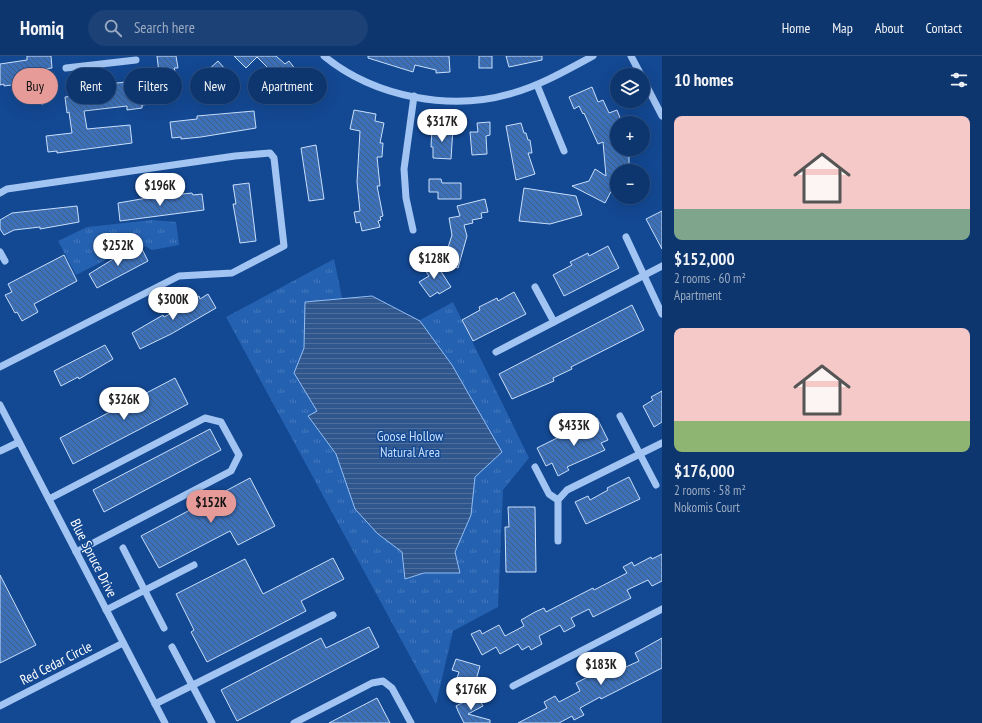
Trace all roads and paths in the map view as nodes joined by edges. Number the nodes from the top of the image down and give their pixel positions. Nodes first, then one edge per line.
1 (100, 56) edge
2 (324, 56) edge
3 (593, 56) edge
4 (631, 56) edge
5 (136, 60) dead end
6 (101, 64) junction
7 (66, 68) dead end
8 (637, 68) edge
9 (537, 85) junction
10 (650, 93) edge
11 (414, 96) junction
12 (662, 116) edge
13 (564, 151) dead end
14 (0, 193) edge
15 (414, 230) dead end
16 (626, 237) dead end
17 (0, 252) edge
18 (5, 261) dead end
19 (662, 266) edge
20 (644, 275) junction
21 (535, 287) dead end
22 (662, 314) edge
23 (554, 322) junction
24 (496, 352) dead end
25 (0, 367) edge
26 (0, 405) edge
27 (620, 416) dead end
28 (19, 442) junction
29 (662, 443) edge
30 (0, 451) edge
31 (640, 454) junction
32 (535, 467) dead end
33 (656, 484) dead end
34 (48, 498) junction
35 (558, 500) junction
36 (558, 541) dead end
37 (123, 548) dead end
38 (76, 552) junction
39 (194, 564) dead end
40 (145, 590) junction
41 (662, 609) edge
42 (106, 610) junction
43 (333, 615) dead end
44 (164, 628) dead end
45 (123, 643) junction
46 (172, 647) dead end
47 (192, 686) junction
48 (513, 686) dead end
49 (155, 704) junction
50 (0, 706) edge
51 (165, 723) edge
52 (212, 723) edge
53 (294, 723) edge
54 (411, 723) edge

1 - 6 street
2 - 11 street
3 - 9 street
4 - 8 street
5 - 6 street
6 - 7 street
9 - 11 street
9 - 13 street
10 - 12 street
11 - 15 street
14 - 25 street
16 - 20 street
17 - 18 street
19 - 20 street
20 - 22 street
20 - 23 street
21 - 23 street
23 - 24 street
26 - 28 street, Blue Spruce Drive
27 - 31 street
28 - 30 street
28 - 34 street, Blue Spruce Drive
29 - 31 street
31 - 33 street
31 - 35 street
32 - 35 street
34 - 38 street, Blue Spruce Drive
34 - 38 street
35 - 36 street
37 - 40 street
38 - 42 street, Blue Spruce Drive
39 - 40 street
40 - 42 street
40 - 44 street
41 - 48 street
42 - 45 street, Blue Spruce Drive
43 - 47 street
45 - 49 street, Blue Spruce Drive
45 - 50 street, Red Cedar Circle
46 - 47 street
47 - 49 street
47 - 52 street
49 - 51 street, Blue Spruce Drive
53 - 54 street

